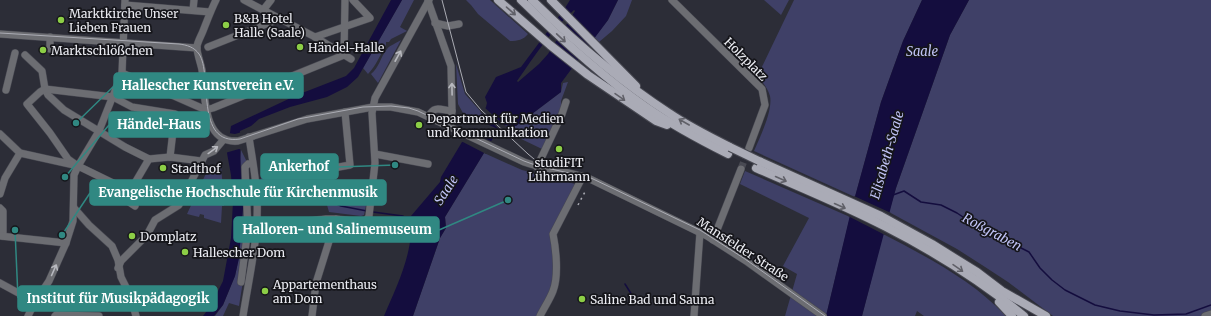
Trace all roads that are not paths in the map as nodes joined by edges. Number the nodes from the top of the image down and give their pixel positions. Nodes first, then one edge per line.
1 (194, 0) edge
2 (216, 0) edge
3 (244, 0) edge
4 (271, 0) edge
5 (345, 0) edge
6 (353, 0) edge
7 (498, 0) edge
8 (521, 0) edge
9 (551, 0) edge
10 (672, 0) edge
11 (429, 1) edge
12 (125, 3) edge
13 (534, 6) edge
14 (193, 10) junction
15 (264, 10) junction
16 (210, 12) junction
17 (279, 19) junction
18 (435, 23) junction
19 (459, 24) dead end
20 (448, 26) junction
21 (344, 27) junction
22 (0, 34) edge
23 (50, 37) junction
24 (315, 37) junction
25 (441, 39) junction
26 (123, 42) junction
27 (208, 47) dead end
28 (197, 48) junction
29 (50, 49) dead end
30 (16, 53) dead end
31 (25, 55) dead end
32 (344, 55) junction
33 (351, 59) dead end
34 (597, 64) junction
35 (122, 74) junction
36 (45, 89) junction
37 (6, 90) dead end
38 (113, 97) junction
39 (649, 100) junction
40 (566, 102) dead end
41 (373, 107) junction
42 (206, 110) junction
43 (452, 111) junction
44 (345, 112) junction
45 (429, 116) junction
46 (450, 127) junction
47 (683, 130) junction
48 (99, 131) junction
49 (0, 134) edge
50 (246, 138) junction
51 (226, 139) junction
52 (749, 148) tunnel mouth
53 (729, 151) junction
54 (20, 153) junction
55 (375, 154) junction
56 (170, 157) junction
57 (149, 159) junction
58 (201, 161) junction
59 (248, 164) dead end
60 (428, 164) dead end
61 (78, 166) junction
62 (537, 167) junction
63 (741, 169) tunnel mouth
64 (277, 174) dead end
65 (583, 176) junction
66 (129, 193) junction
67 (0, 194) edge
68 (132, 204) dead end
69 (0, 208) edge
70 (74, 208) junction
71 (336, 219) junction
72 (256, 227) junction
73 (700, 232) junction
74 (2, 236) edge
75 (713, 240) junction
76 (66, 243) junction
77 (931, 247) junction
78 (118, 268) junction
79 (973, 269) junction
80 (241, 282) dead end
81 (0, 283) edge
82 (986, 288) junction
83 (1002, 291) junction
84 (35, 302) junction
85 (1211, 314) edge
86 (28, 316) edge
87 (55, 316) edge
88 (99, 316) edge
89 (136, 316) edge
90 (243, 316) edge
91 (312, 316) edge
92 (540, 316) edge
93 (694, 316) edge
94 (823, 316) edge
95 (1012, 316) edge
96 (1024, 316) edge
97 (1035, 316) edge
98 (1046, 316) edge
99 (1205, 316) edge

1 - 14 street
2 - 16 street
3 - 15 street
4 - 15 street
5 - 21 street
6 - 21 street
7 -> 47 main road
8 - 13 main road
9 - 39 main road
10 - 52 street, Holzplatz
11 - 18 street
41 -> 11 street
12 - 14 street
12 - 26 street
13 - 34 main road
14 - 16 street
15 - 17 street
16 - 28 street
17 - 24 street
17 - 27 street
18 - 20 street
18 - 25 street
19 - 20 street
20 - 25 street
21 - 24 street
21 - 32 street
22 - 23 street
23 - 26 street
23 - 29 street
24 - 32 street
43 -> 25 street
26 - 28 street
26 - 35 street
28 - 42 street
30 - 37 street
31 - 36 street
32 - 33 street
32 - 42 street
34 - 39 main road
34 - 47 main road
35 - 38 street
35 - 42 street
36 - 38 street
36 - 48 street
36 - 61 street
38 - 48 street
38 - 56 street
53 -> 39 main road
40 - 62 street
41 - 44 street, Mansfelder Straße
41 - 45 street, Mansfelder Straße
41 - 55 street
42 - 51 street
43 - 45 street
43 - 46 street
44 - 50 street, Mansfelder Straße
44 - 64 street
45 - 46 street, Mansfelder Straße
46 - 62 street, Mansfelder Straße
47 - 53 main road
48 - 57 street
48 - 61 street
49 - 54 street
50 - 51 street, Mansfelder Straße
50 - 72 street
58 -> 51 street
53 - 77 main road, bridge
54 - 61 street
54 - 67 street
55 - 60 street
55 - 71 street
56 - 57 street
56 - 58 street
57 - 66 street
58 - 78 street
59 - 80 street
61 - 66 street
61 - 70 street
62 - 65 street, Mansfelder Straße
63 - 75 street
65 - 73 street, Mansfelder Straße
65 - 92 street
66 - 68 street
69 - 74 street
70 - 76 street
70 - 78 street
71 - 72 street
71 - 91 street
72 - 90 street
73 - 75 street, Mansfelder Straße
73 - 93 street
74 - 76 street
75 - 94 street, Mansfelder Straße
84 -> 76 street
77 - 79 main road
77 -> 82 main road
78 - 89 street
79 - 82 street
79 - 83 main road
81 - 84 street
82 - 95 main road
82 - 96 main road
83 - 97 main road
83 - 98 main road
84 - 86 street
85 - 99 street
87 - 88 street

